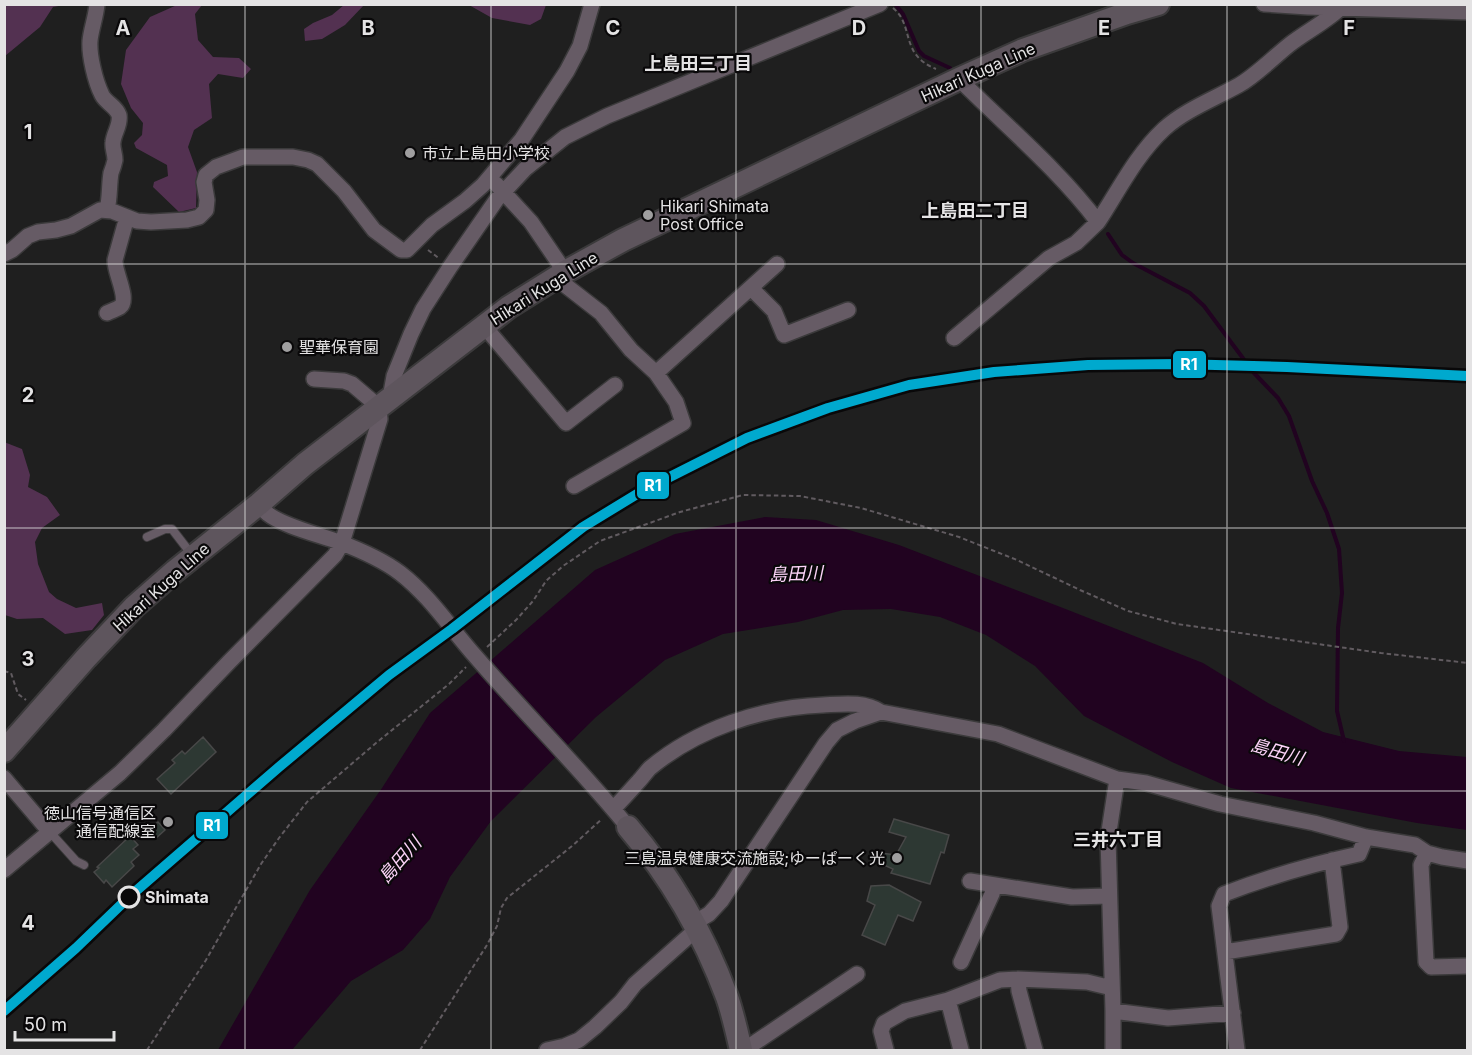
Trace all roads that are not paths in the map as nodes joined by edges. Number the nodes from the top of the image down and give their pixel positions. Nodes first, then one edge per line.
1 (97, 4) edge
2 (592, 4) edge
3 (880, 4) edge
4 (1158, 4) edge
5 (1264, 4) edge
6 (1342, 7) edge
7 (1119, 9) edge
8 (1467, 12) edge
9 (959, 79) junction
10 (490, 177) junction
11 (503, 191) junction
12 (107, 210) junction
13 (127, 218) junction
14 (1098, 222) junction
15 (4, 254) edge
16 (777, 264) dead end
17 (562, 274) junction
18 (751, 288) junction
19 (849, 310) dead end
20 (107, 313) dead end
21 (484, 326) junction
22 (954, 338) dead end
23 (656, 373) junction
24 (315, 379) dead end
25 (615, 385) dead end
26 (385, 403) junction
27 (574, 486) dead end
28 (259, 504) junction
29 (147, 537) dead end
30 (342, 543) junction
31 (193, 556) junction
32 (881, 712) junction
33 (4, 751) edge
34 (4, 778) edge
35 (1117, 779) junction
36 (615, 811) junction
37 (50, 831) junction
38 (1366, 837) junction
39 (1427, 853) junction
40 (1332, 860) junction
41 (1467, 861) edge
42 (84, 865) dead end
43 (4, 870) edge
44 (970, 881) dead end
45 (994, 885) junction
46 (1109, 896) junction
47 (696, 926) junction
48 (1225, 952) junction
49 (961, 962) dead end
50 (1467, 966) edge
51 (857, 975) dead end
52 (1018, 979) junction
53 (1112, 988) junction
54 (948, 1000) junction
55 (1113, 1011) junction
56 (1233, 1013) junction
57 (550, 1050) edge
58 (741, 1050) edge
59 (886, 1050) edge
60 (962, 1050) edge
61 (1035, 1050) edge
62 (1113, 1050) edge
63 (1237, 1050) edge

1 - 12 street
2 - 10 street
3 - 11 street
4 - 7 main road, Hikari Kuga Line
5 - 6 street
6 - 8 street
6 - 14 street
7 - 9 main road, Hikari Kuga Line
9 - 14 street
9 - 17 main road, Hikari Kuga Line
10 - 11 street
10 - 13 street
11 - 17 street
11 - 26 street
12 - 13 street
12 - 15 street
13 - 20 street
14 - 22 street
16 - 18 street
17 - 21 main road, Hikari Kuga Line
17 - 23 street
18 - 19 street
18 - 23 street
21 - 25 street
21 - 26 main road, Hikari Kuga Line
23 - 27 street
24 - 26 street
26 - 28 main road, Hikari Kuga Line
26 - 30 street
28 - 30 street
28 - 31 main road, Hikari Kuga Line
29 - 31 lane
30 - 36 street
30 - 37 street
31 - 33 main road, Hikari Kuga Line
32 - 35 street
32 - 36 street
32 - 47 street
34 - 37 street
35 - 38 street
35 - 46 street
36 - 47 main road
37 - 42 lane
37 - 43 street
38 - 39 street
38 - 40 street
39 - 41 street
39 - 50 street
40 - 48 street
40 - 48 street
44 - 45 street
45 - 46 street
45 - 49 street
46 - 53 street
47 - 57 street
47 - 58 main road
48 - 56 street
51 - 58 street
52 - 53 street
52 - 54 street
52 - 61 street
53 - 55 street
54 - 59 street
54 - 60 street
55 - 56 street
55 - 62 street
56 - 63 street

